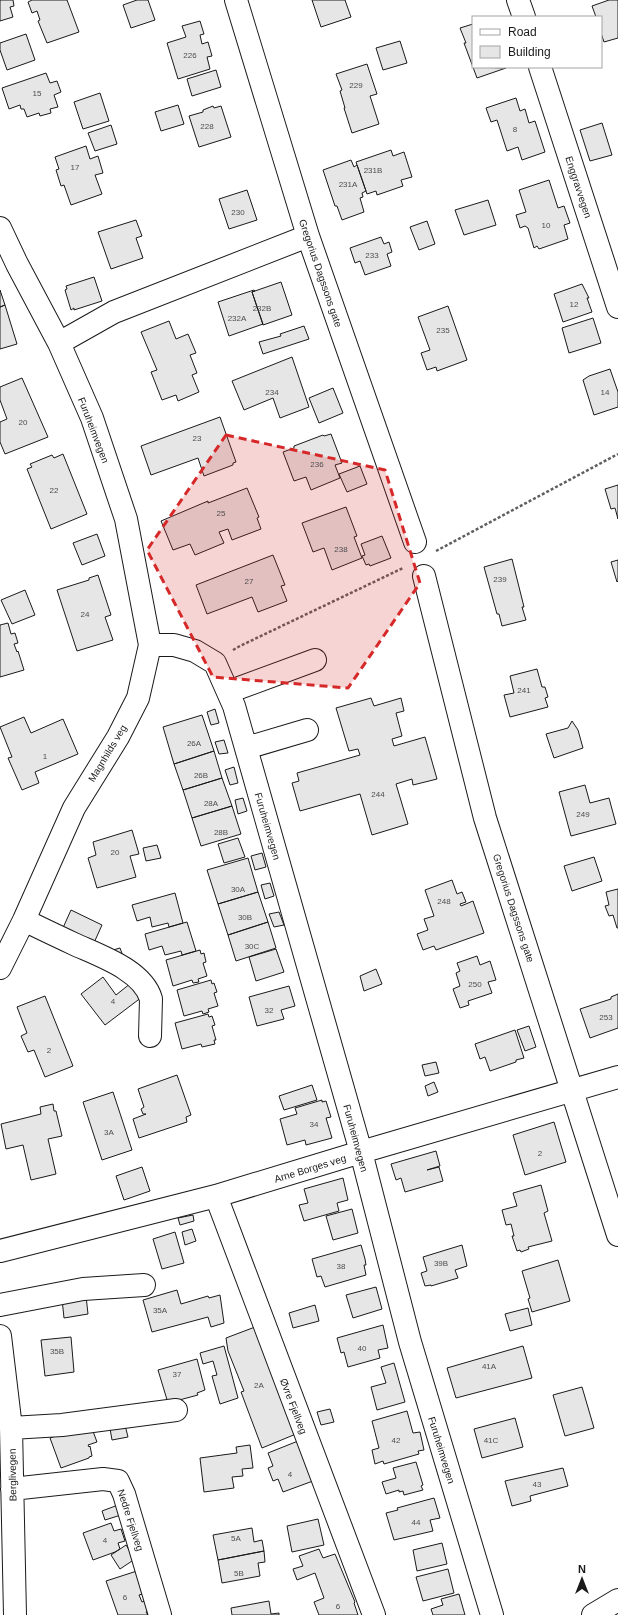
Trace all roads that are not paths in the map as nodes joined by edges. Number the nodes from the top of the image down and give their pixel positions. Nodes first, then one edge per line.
1 (236, 0) edge
2 (518, 0) edge
3 (524, 16) edge
4 (540, 68) edge
5 (0, 228) edge
6 (308, 236) junction
7 (618, 307) edge
8 (59, 343) junction
9 (415, 542) dead end
10 (424, 576) dead end
11 (150, 645) junction
12 (314, 660) dead end
13 (228, 692) junction
14 (307, 730) dead end
15 (246, 748) junction
16 (24, 920) junction
17 (0, 968) edge
18 (150, 1036) dead end
19 (618, 1077) edge
20 (571, 1091) junction
21 (360, 1152) junction
22 (216, 1196) junction
23 (618, 1235) edge
24 (0, 1251) edge
25 (144, 1285) dead end
26 (0, 1305) edge
27 (0, 1340) edge
28 (176, 1410) dead end
29 (11, 1428) junction
30 (12, 1489) junction
31 (618, 1600) edge
32 (15, 1615) edge
33 (160, 1615) edge
34 (374, 1615) edge
35 (492, 1615) edge
36 (593, 1615) edge

1 - 6 street, Gregorius Dagssons gate
2 - 3 street
4 - 7 street, Enggravvegen
5 - 8 street, Furuheimvegen
6 - 8 street
6 - 9 street, Gregorius Dagssons gate
8 - 11 street, Furuheimvegen
10 - 20 street, Gregorius Dagssons gate
11 - 13 street, Furuheimvegen
11 - 16 street, Magnhilds veg
12 - 13 street
13 - 15 street, Furuheimvegen
14 - 15 street
15 - 21 street, Furuheimvegen
16 - 17 street, Magnhilds veg
16 - 18 street
19 - 20 street, Arne Borges veg
20 - 21 street, Arne Borges veg
20 - 23 street, Gregorius Dagssons gate
21 - 22 street, Arne Borges veg
21 - 35 street, Furuheimvegen
22 - 24 street, Arne Borges veg
22 - 34 street, Øvre Fjellveg
25 - 26 street
27 - 29 street, Berglivegen
28 - 29 street
29 - 30 street, Berglivegen
30 - 32 street, Berglivegen
30 - 33 street, Nedre Fjellveg
31 - 36 street

